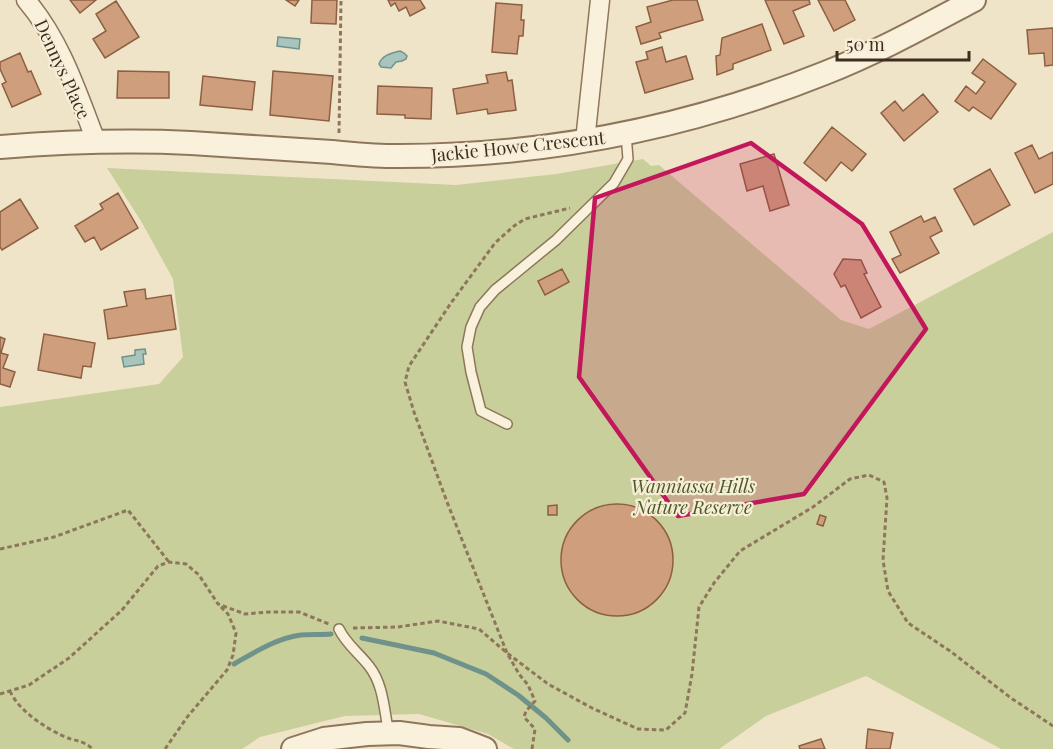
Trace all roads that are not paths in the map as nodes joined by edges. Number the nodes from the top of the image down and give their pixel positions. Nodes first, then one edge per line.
1 (26, 0) edge
2 (600, 0) edge
3 (974, 0) edge
4 (626, 134) junction
5 (96, 141) junction
6 (585, 141) junction
7 (0, 147) edge
8 (507, 424) dead end
9 (339, 629) road end
10 (389, 734) junction
11 (429, 737) junction
12 (293, 749) edge
13 (454, 749) edge
14 (485, 749) edge

1 - 5 street, Dennys Place
2 - 6 street
3 - 4 street, Jackie Howe Crescent
4 - 6 street, Jackie Howe Crescent
4 - 8 lane
5 - 6 street, Jackie Howe Crescent
5 - 7 street, Jackie Howe Crescent
9 - 10 lane
10 - 11 street
10 - 12 street
11 - 13 street
11 - 14 street

